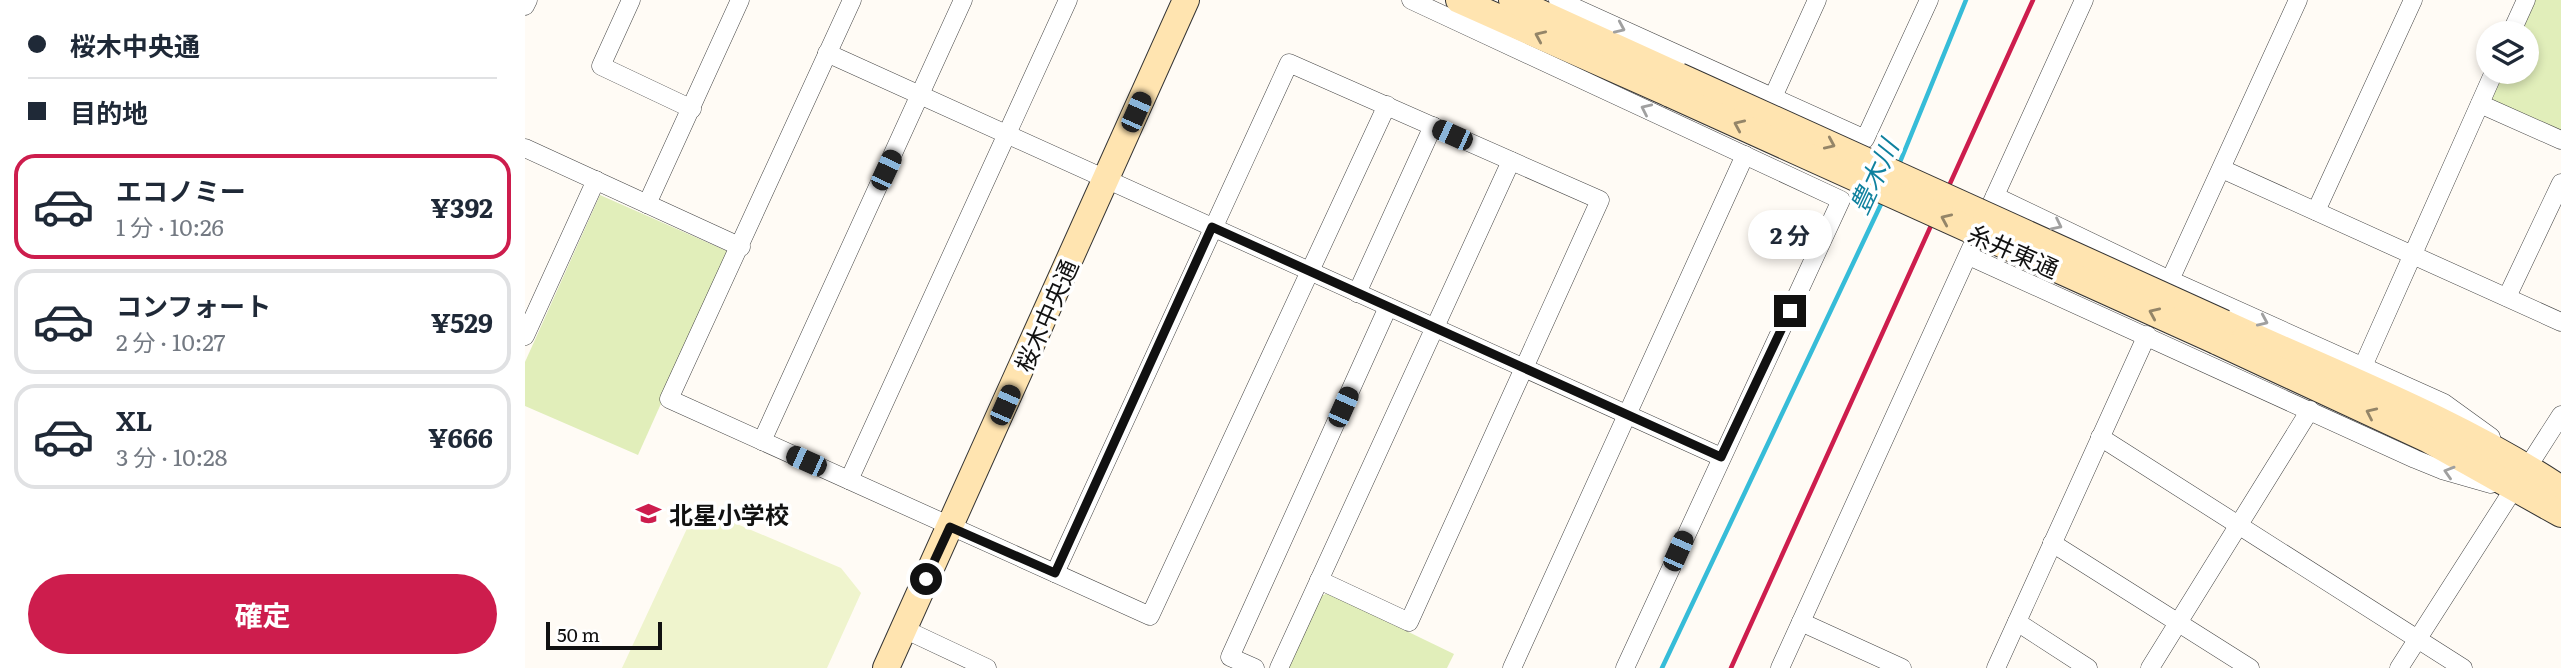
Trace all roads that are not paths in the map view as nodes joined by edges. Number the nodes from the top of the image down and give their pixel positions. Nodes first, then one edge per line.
1 (528, 0) edge
2 (631, 0) edge
3 (740, 0) edge
4 (852, 0) edge
5 (963, 0) edge
6 (1068, 0) edge
7 (1186, 0) edge
8 (1411, 0) edge
9 (1459, 0) edge
10 (1512, 0) edge
11 (1558, 0) edge
12 (1817, 0) edge
13 (1929, 0) edge
14 (2084, 0) edge
15 (2298, 0) edge
16 (2413, 0) edge
17 (2526, 0) edge
18 (525, 6) edge
19 (2516, 21) edge
20 (827, 53) junction
21 (2489, 84) edge
22 (1674, 85) junction
23 (920, 96) junction
24 (1773, 97) junction
25 (2480, 104) junction
26 (1387, 105) junction
27 (692, 109) junction
28 (1433, 126) junction
29 (1007, 134) junction
30 (2561, 140) edge
31 (525, 148) edge
32 (1745, 155) junction
33 (1511, 161) junction
34 (2222, 169) junction
35 (1105, 179) junction
36 (596, 180) junction
37 (2561, 183) edge
38 (1995, 196) junction
39 (647, 204) junction
40 (2316, 211) junction
41 (1212, 227) junction
42 (741, 247) junction
43 (2413, 255) junction
44 (1969, 256) junction
45 (1309, 271) junction
46 (2170, 280) junction
47 (1357, 293) junction
48 (2507, 297) junction
49 (1388, 307) junction
50 (2561, 322) edge
51 (1434, 328) junction
52 (2147, 335) junction
53 (525, 336) edge
54 (2364, 365) junction
55 (1524, 369) junction
56 (2310, 410) junction
57 (1627, 415) junction
58 (2561, 415) edge
59 (2100, 437) junction
60 (762, 441) junction
61 (1721, 457) junction
62 (2521, 476) junction
63 (849, 480) junction
64 (2561, 489) edge
65 (2561, 514) edge
66 (2241, 524) junction
67 (950, 527) junction
68 (2052, 543) junction
69 (1055, 573) junction
70 (1319, 580) junction
71 (1801, 622) junction
72 (2017, 622) junction
73 (2179, 622) junction
74 (904, 629) junction
75 (2417, 638) junction
76 (886, 668) edge
77 (987, 668) edge
78 (1255, 668) edge
79 (1279, 668) edge
80 (1512, 668) edge
81 (1625, 668) edge
82 (1780, 668) edge
83 (1902, 668) edge
84 (1996, 668) edge
85 (2088, 668) edge
86 (2150, 668) edge
87 (2251, 668) edge
88 (2399, 668) edge
89 (2463, 668) edge

1 - 18 street
2 - 27 street
3 - 27 street
4 - 20 street
5 - 23 street
6 - 29 street
7 - 35 street, 桜木中央通
32 -> 8 street
22 -> 9 street, 糸井東通
10 - 22 street, 糸井東通
11 -> 24 street
12 - 24 street
24 -> 13 street
14 - 38 street
15 - 34 street
16 - 40 street
17 - 19 street
20 - 23 street
20 - 42 street
21 - 25 street
22 - 62 street, 糸井東通, bridge
23 - 29 street
23 - 60 street
25 - 30 street
25 - 43 street
26 - 28 street
26 - 41 street
26 - 45 street
27 - 39 street
28 - 33 street
28 - 47 street
29 - 35 street
29 - 63 street
31 - 36 street
32 - 57 street
32 - 61 street
33 - 51 street
33 - 55 street
34 - 40 street
34 - 46 street
35 - 41 street
35 - 67 street, 桜木中央通
36 - 39 street
36 - 53 street
37 - 48 street
38 - 44 street
38 -> 46 street
39 - 42 street
40 - 43 street
41 - 45 street
41 - 69 street
42 - 60 street
43 - 48 street
43 - 54 street
44 - 52 street
44 - 71 street
45 - 47 street
45 - 69 street
46 -> 54 street
47 - 49 street
48 - 50 street
49 - 51 street
49 - 78 street
51 - 55 street
51 - 70 street
52 - 56 street
52 - 59 street
54 - 62 street
55 - 57 street
55 - 70 street
62 -> 56 street
56 - 66 street
57 - 61 street
57 - 80 street
58 - 62 street
59 - 66 street
59 - 68 street
60 - 63 street
61 - 81 street
62 - 64 street, 糸井東通
62 - 65 street, 糸井東通
62 - 75 street
63 - 67 street
66 - 73 street
66 - 75 street
67 - 69 street
67 - 74 street, 桜木中央通
68 - 72 street
68 - 73 street
70 - 79 street
71 - 82 street
71 - 83 street
72 - 84 street
72 - 85 street
73 - 86 street
73 - 87 street
74 - 76 street, 桜木中央通
74 - 77 street
75 - 88 street
75 - 89 street

